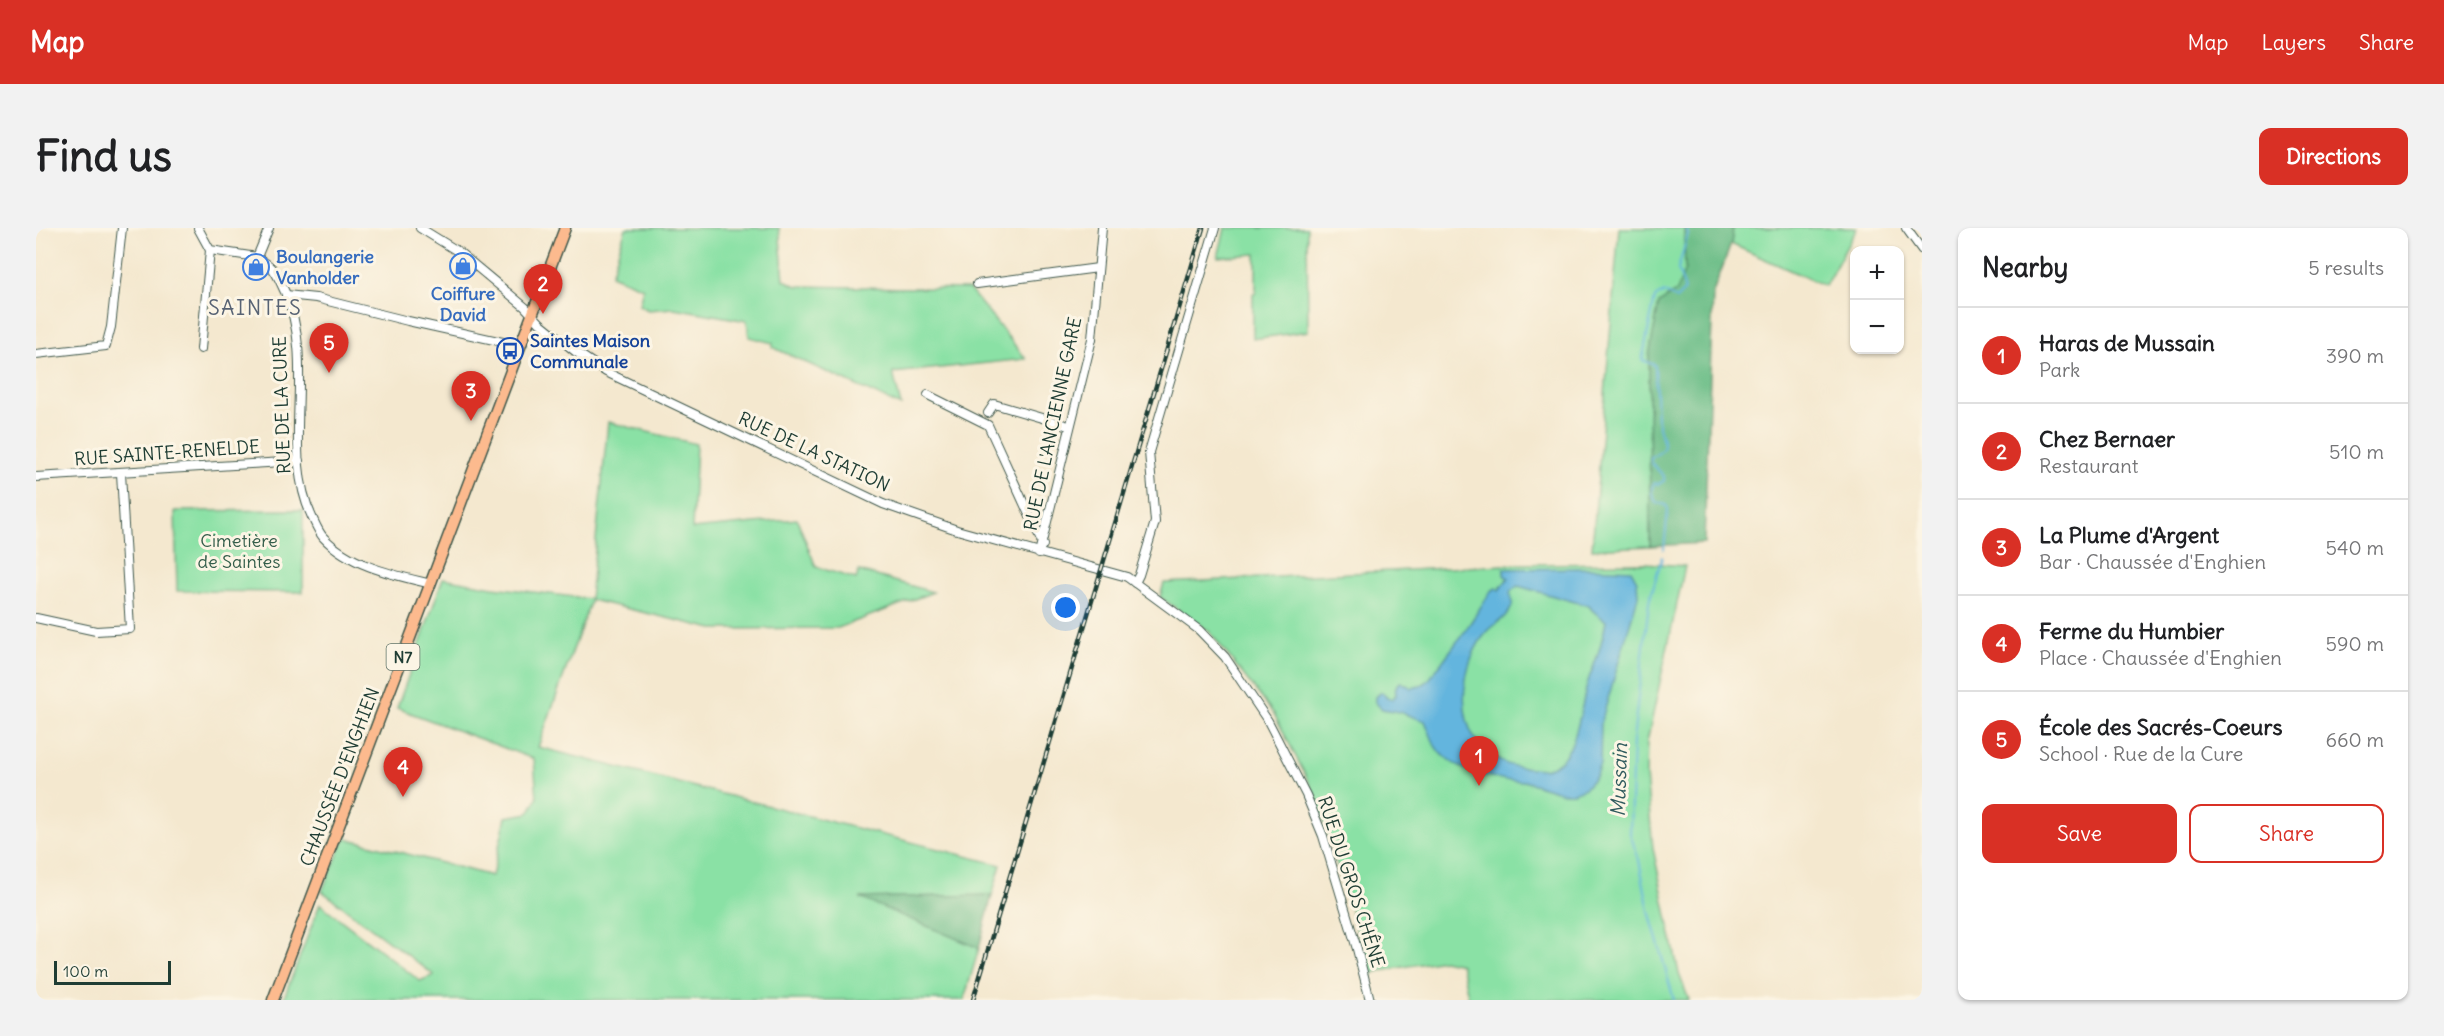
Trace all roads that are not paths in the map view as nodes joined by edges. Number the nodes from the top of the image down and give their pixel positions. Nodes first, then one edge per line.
1 (122, 228) edge
2 (198, 228) edge
3 (269, 228) edge
4 (420, 228) edge
5 (565, 228) edge
6 (1102, 228) edge
7 (1215, 228) edge
8 (1906, 228) edge
9 (210, 250) junction
10 (1922, 250) edge
11 (257, 258) junction
12 (1098, 268) junction
13 (977, 284) dead end
14 (286, 295) junction
15 (533, 314) junction
16 (521, 346) junction
17 (201, 349) dead end
18 (36, 354) edge
19 (928, 395) dead end
20 (988, 413) dead end
21 (1070, 426) junction
22 (299, 461) junction
23 (121, 473) junction
24 (36, 477) edge
25 (1043, 545) junction
26 (1039, 554) junction
27 (1105, 571) joint
28 (1135, 583) junction
29 (431, 584) junction
30 (36, 618) edge
31 (273, 1000) edge
32 (1370, 1000) edge

1 - 18 street
2 - 9 street
3 - 11 street
4 - 15 street, RUE DE LA STATION
5 - 15 main road, CHAUSSÉE D'ENGHIEN / N7
6 - 12 street, RUE DE L'ANCIENNE GARE
7 - 28 street
8 - 10 street
9 - 11 street
9 - 17 street
11 - 14 street, RUE DE LA CURE
12 - 13 street
12 - 21 street, RUE DE L'ANCIENNE GARE
14 - 16 street
14 - 22 street, RUE DE LA CURE
15 - 16 main road, CHAUSSÉE D'ENGHIEN / N7
15 - 26 street, RUE DE LA STATION
16 - 29 main road, CHAUSSÉE D'ENGHIEN / N7
19 - 25 street
20 - 21 street
21 - 25 street, RUE DE L'ANCIENNE GARE
22 - 23 street, RUE SAINTE-RENELDE
22 - 29 street, RUE DE LA CURE
23 - 24 street, RUE SAINTE-RENELDE
23 - 30 street
25 - 26 street, RUE DE L'ANCIENNE GARE
26 - 27 street, RUE DE LA STATION
27 - 28 street, RUE DU GROS CHÊNE
28 - 32 street, RUE DU GROS CHÊNE
29 - 31 main road, CHAUSSÉE D'ENGHIEN / N7

